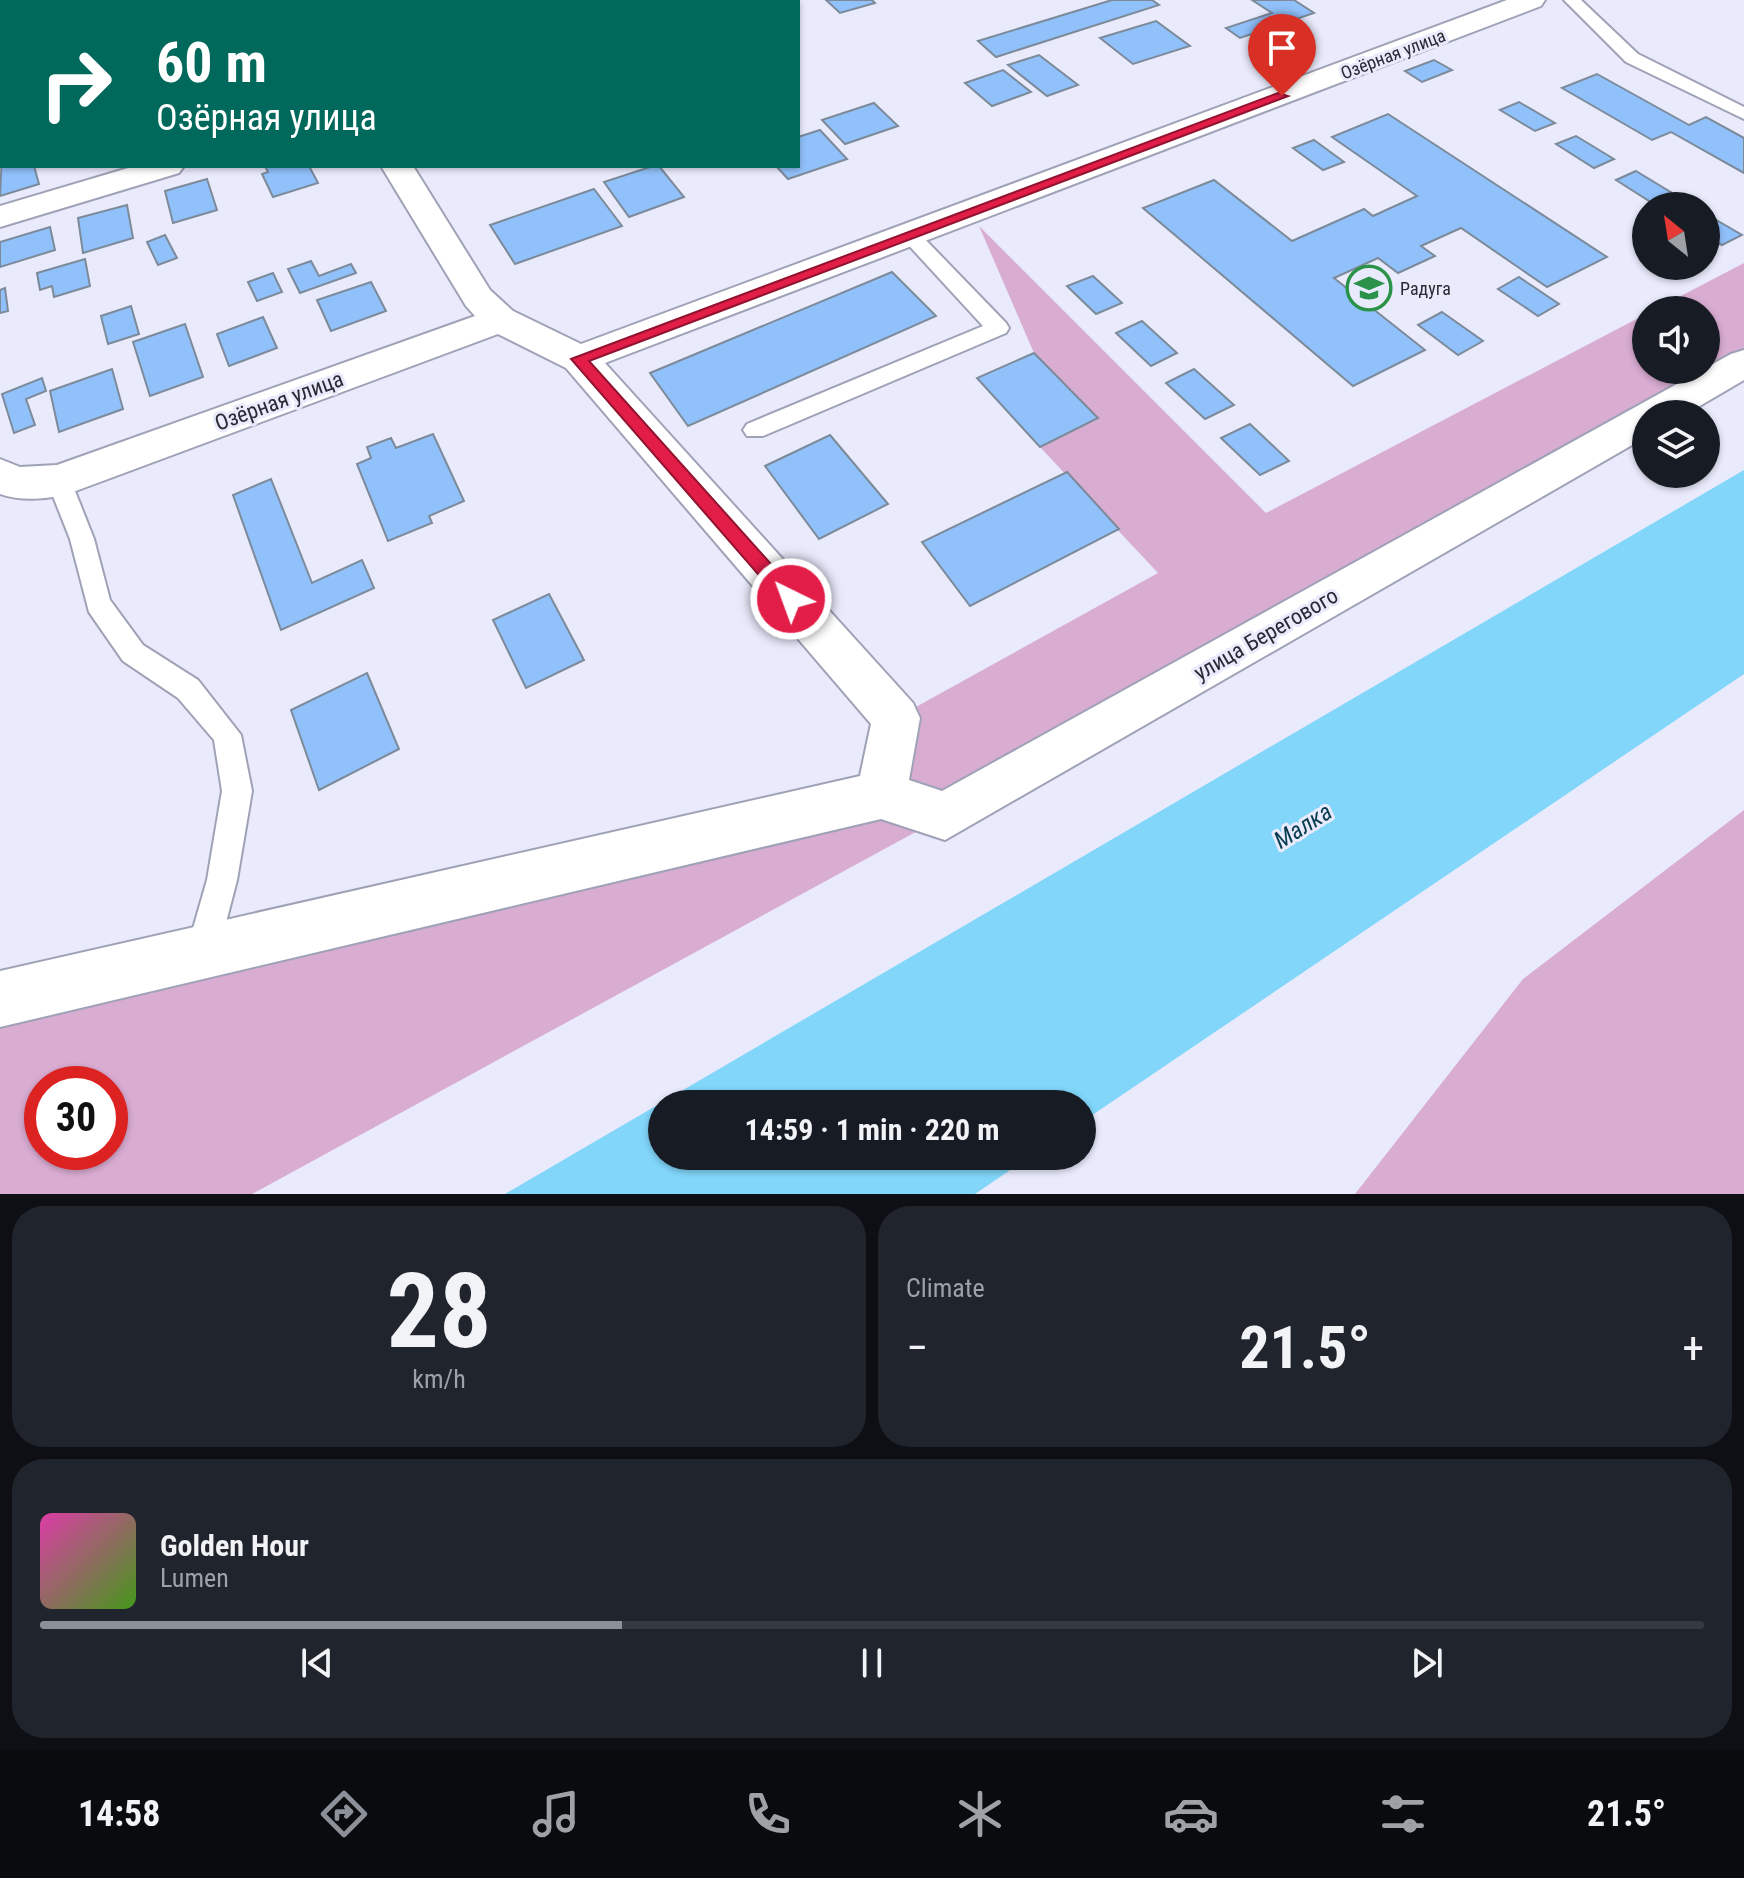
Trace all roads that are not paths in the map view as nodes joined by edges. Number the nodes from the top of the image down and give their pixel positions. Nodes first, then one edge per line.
1 (1565, 0) edge
2 (1572, 0) edge
3 (1528, 2) edge
4 (1744, 114) edge
5 (161, 168) edge
6 (398, 168) edge
7 (0, 217) edge
8 (910, 235) junction
9 (500, 320) junction
10 (579, 359) junction
11 (1744, 363) edge
12 (1679, 400) edge
13 (1632, 427) edge
14 (755, 430) dead end
15 (0, 475) edge
16 (59, 481) junction
17 (881, 795) junction
18 (202, 953) junction
19 (0, 999) edge

1 - 3 street, Озёрная улица
2 - 4 lane
3 - 8 street, Озёрная улица
5 - 7 street
6 - 9 street
8 - 10 street, Озёрная улица
8 - 14 lane
9 - 10 street
9 - 16 street, Озёрная улица
10 - 17 street
11 - 12 street
13 - 17 street, улица Берегового
15 - 16 street, Озёрная улица
16 - 18 lane
17 - 18 street
18 - 19 street

